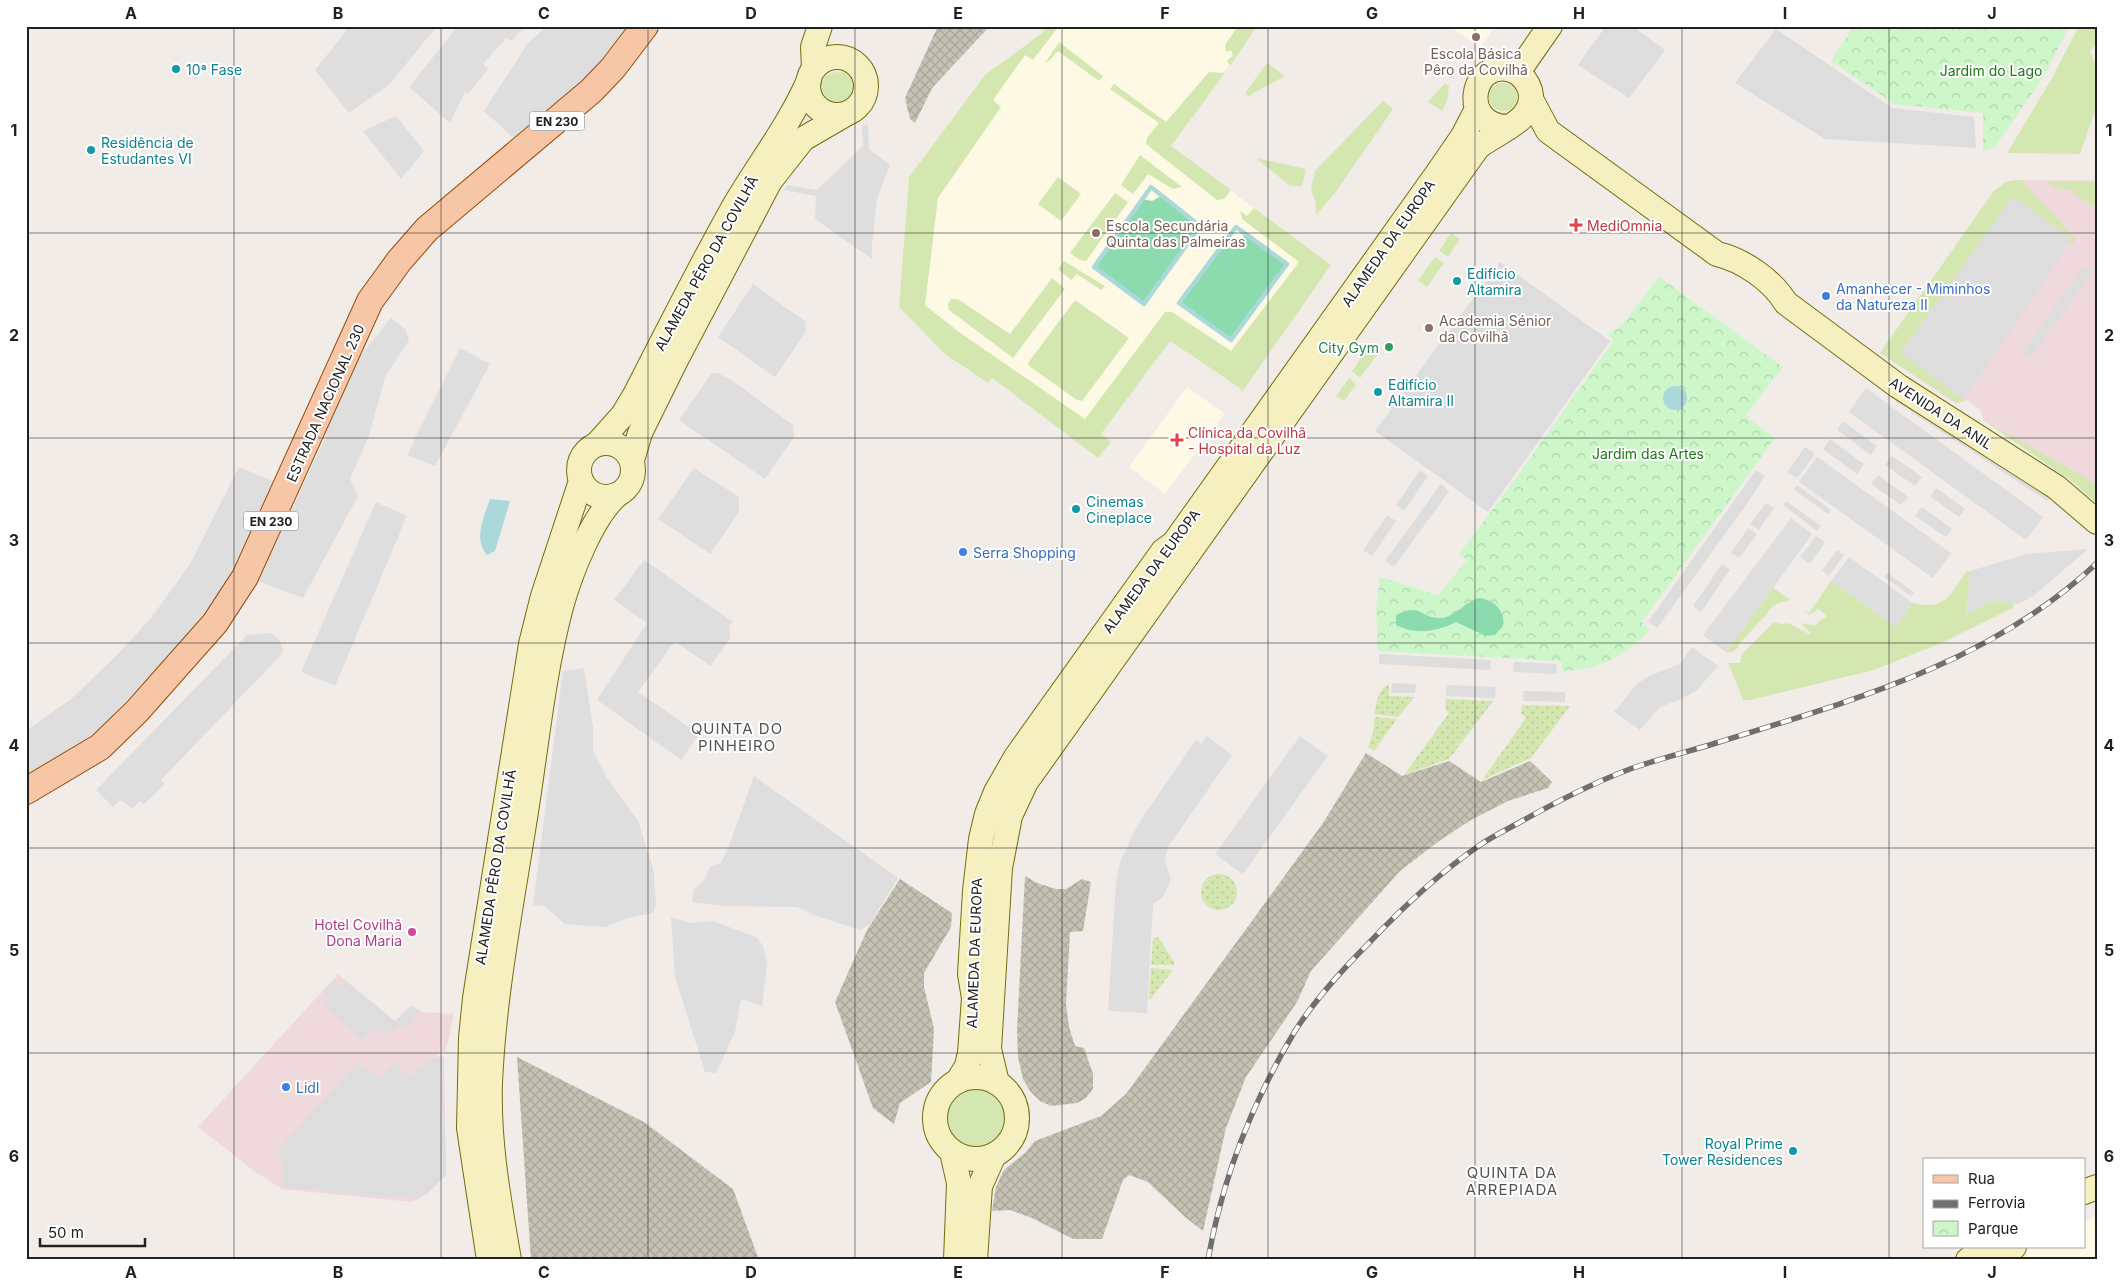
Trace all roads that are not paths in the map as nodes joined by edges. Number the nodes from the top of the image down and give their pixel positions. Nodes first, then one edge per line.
1 (645, 26) edge
2 (821, 26) edge
3 (1550, 26) edge
4 (819, 68) junction
5 (1518, 72) junction
6 (1532, 102) junction
7 (1477, 109) junction
8 (846, 114) junction
9 (1511, 125) junction
10 (1548, 131) junction
11 (598, 444) junction
12 (632, 460) junction
13 (581, 481) junction
14 (617, 495) junction
15 (2097, 522) edge
16 (26, 791) edge
17 (958, 1081) junction
18 (997, 1083) junction
19 (952, 1152) junction
20 (994, 1155) junction
21 (1983, 1248) edge
22 (2013, 1248) edge
23 (489, 1260) edge
24 (509, 1260) edge
25 (956, 1260) edge
26 (975, 1260) edge
27 (1968, 1260) edge
28 (1996, 1260) edge

1 - 16 main road, ESTRADA NACIONAL 230 / EN 230
2 - 4 main road
3 - 5 main road
4 - 8 main road
4 - 8 main road, ALAMEDA PÊRO DA COVILHÃ
4 - 11 main road, ALAMEDA PÊRO DA COVILHÃ
5 - 6 main road
5 - 7 main road
6 - 9 main road
6 - 10 main road, AVENIDA DA ANIL
7 - 9 main road
7 - 17 main road, ALAMEDA DA EUROPA
8 - 12 main road, ALAMEDA PÊRO DA COVILHÃ
9 - 10 main road, AVENIDA DA ANIL
9 - 18 main road, ALAMEDA DA EUROPA
10 - 15 main road, AVENIDA DA ANIL
11 - 12 main road
11 - 13 main road, ALAMEDA PÊRO DA COVILHÃ
12 - 14 main road, ALAMEDA PÊRO DA COVILHÃ
13 - 14 main road
13 - 23 main road, ALAMEDA PÊRO DA COVILHÃ
14 - 24 main road, ALAMEDA PÊRO DA COVILHÃ
17 - 18 main road
17 - 19 main road, ALAMEDA DA EUROPA
18 - 20 main road, ALAMEDA DA EUROPA
19 - 20 main road
19 - 25 main road, ALAMEDA DA EUROPA
20 - 26 main road, ALAMEDA DA EUROPA
21 - 27 main road
22 - 28 main road

